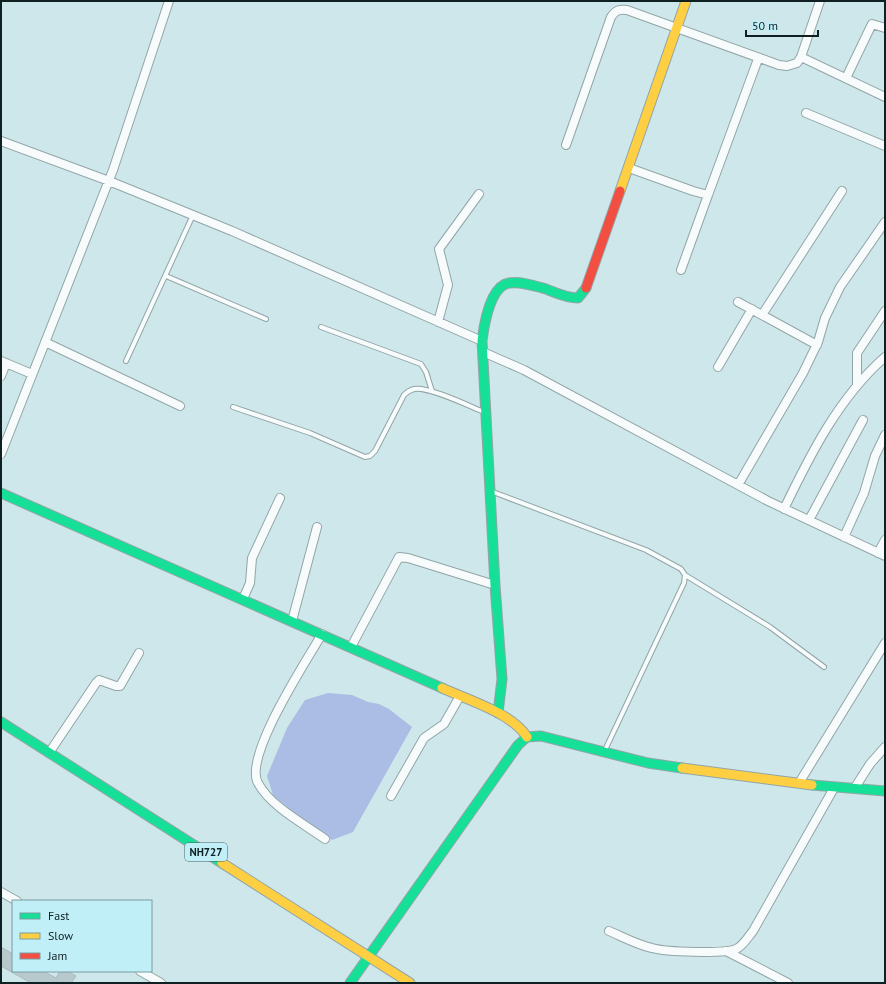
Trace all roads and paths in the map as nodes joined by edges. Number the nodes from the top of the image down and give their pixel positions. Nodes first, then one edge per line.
1 (169, 1) edge
2 (686, 1) edge
3 (820, 1) edge
4 (676, 28) junction
5 (885, 28) edge
6 (801, 57) junction
7 (758, 59) junction
8 (846, 78) junction
9 (885, 97) edge
10 (806, 113) dead end
11 (1, 141) edge
12 (566, 145) dead end
13 (885, 146) edge
14 (628, 168) junction
15 (109, 181) junction
16 (842, 191) dead end
17 (479, 194) dead end
18 (708, 195) junction
19 (193, 215) junction
20 (885, 222) edge
21 (681, 270) dead end
22 (166, 276) junction
23 (738, 302) dead end
24 (752, 309) junction
25 (885, 311) edge
26 (762, 315) junction
27 (266, 319) dead end
28 (438, 322) junction
29 (321, 327) dead end
30 (482, 341) junction
31 (45, 342) junction
32 (816, 345) junction
33 (483, 352) junction
34 (885, 356) edge
35 (126, 361) dead end
36 (4, 362) edge
37 (718, 367) dead end
38 (32, 374) junction
39 (1, 376) edge
40 (857, 385) junction
41 (432, 391) junction
42 (180, 406) dead end
43 (233, 407) dead end
44 (486, 413) junction
45 (863, 420) dead end
46 (885, 435) edge
47 (1, 454) edge
48 (738, 485) junction
49 (490, 492) junction
50 (1, 493) edge
51 (280, 498) dead end
52 (784, 509) junction
53 (809, 520) junction
54 (317, 527) dead end
55 (844, 537) junction
56 (885, 540) edge
57 (882, 555) edge
58 (685, 575) junction
59 (495, 585) junction
60 (243, 599) junction
61 (292, 621) junction
62 (322, 634) junction
63 (885, 643) edge
64 (351, 647) junction
65 (139, 652) dead end
66 (824, 668) dead end
67 (460, 696) junction
68 (498, 713) junction
69 (1, 722) edge
70 (527, 737) junction
71 (885, 747) edge
72 (604, 752) junction
73 (49, 753) junction
74 (799, 783) junction
75 (834, 788) junction
76 (854, 789) junction
77 (885, 791) edge
78 (391, 796) dead end
79 (325, 839) dead end
80 (1, 892) edge
81 (15, 900) edge
82 (609, 931) dead end
83 (726, 951) junction
84 (369, 957) junction
85 (142, 972) edge
86 (161, 983) edge
87 (350, 983) edge
88 (410, 983) edge
89 (788, 983) edge

1 - 15 street
2 - 4 main road
3 - 6 street
4 - 7 street
4 - 12 street
4 - 14 main road
5 - 8 street
6 - 7 street
6 - 8 street
7 - 18 street
8 - 9 street
10 - 13 street
11 - 15 street
14 - 18 street
14 - 30 main road
15 - 19 street
15 - 31 street
16 - 26 street
17 - 28 street
18 - 21 street
19 - 22 lane
19 - 28 street
20 - 32 street
22 - 27 lane
22 - 35 lane
23 - 24 street
24 - 26 street
24 - 37 street
25 - 40 street
26 - 32 street
28 - 30 street
29 - 41 lane
30 - 33 main road
31 - 38 street
31 - 42 street
32 - 48 street
33 - 44 main road
33 - 48 street
34 - 40 street
36 - 38 street
36 - 39 street
38 - 47 street
40 - 52 street
41 - 43 lane
41 - 44 lane
44 - 49 main road
45 - 53 street
46 - 55 street
48 - 52 street
49 - 58 lane
49 - 59 main road
50 - 60 main road
51 - 60 street
52 - 53 street
53 - 55 street
54 - 61 street
55 - 57 street
56 - 57 street
58 - 66 lane
58 - 72 lane
59 - 64 street
59 - 68 main road
60 - 61 main road
61 - 62 main road
62 - 64 main road
62 - 79 street
63 - 74 street
64 - 67 main road
65 - 73 street
67 - 68 main road
67 - 78 street
68 - 70 main road
69 - 73 main road, NH727
70 - 72 main road
70 - 84 main road
71 - 76 street
72 - 74 main road
73 - 84 main road, NH727
74 - 75 main road
75 - 76 main road
75 - 83 street
76 - 77 main road
80 - 81 street
82 - 83 street
83 - 89 street
84 - 87 main road
84 - 88 main road, NH727
85 - 86 street

